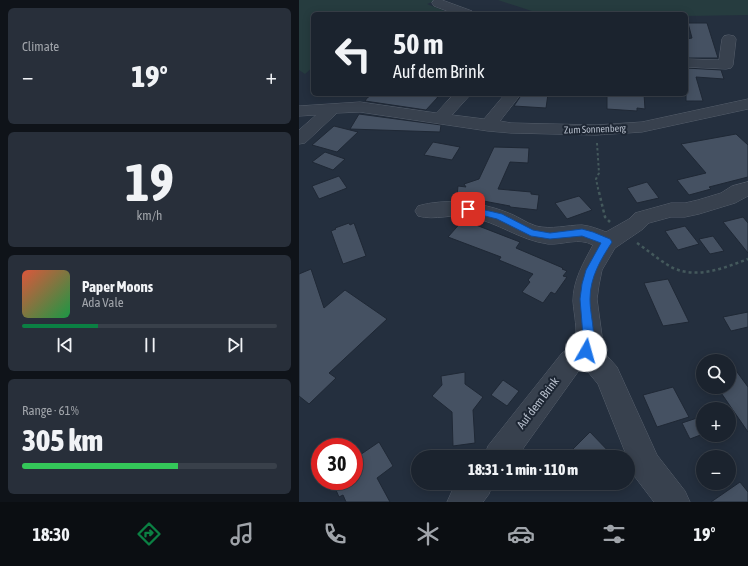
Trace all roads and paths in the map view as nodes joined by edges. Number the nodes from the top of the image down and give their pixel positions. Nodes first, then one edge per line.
1 (438, 3) dead end
2 (462, 12) edge
3 (729, 39) dead end
4 (688, 63) edge
5 (461, 96) edge
6 (511, 96) edge
7 (748, 104) edge
8 (333, 108) junction
9 (299, 111) edge
10 (440, 118) junction
11 (488, 126) junction
12 (299, 139) edge
13 (598, 151) dead end
14 (748, 189) edge
15 (425, 211) dead end
16 (614, 237) junction
17 (748, 259) edge
18 (586, 351) junction
19 (504, 450) edge
20 (472, 490) edge
21 (463, 502) edge
22 (674, 502) edge

1 - 2 street
3 - 4 street
5 - 10 street
6 - 11 street
7 - 11 street, Zum Sonnenberg
8 - 9 street, Zum Sonnenberg
8 - 10 street, Zum Sonnenberg
8 - 12 street
10 - 11 street, Zum Sonnenberg
13 - 16 path
14 - 16 street
15 - 16 street
16 - 17 path
16 - 18 street
18 - 19 street, Auf dem Brink
18 - 22 street
20 - 21 street

